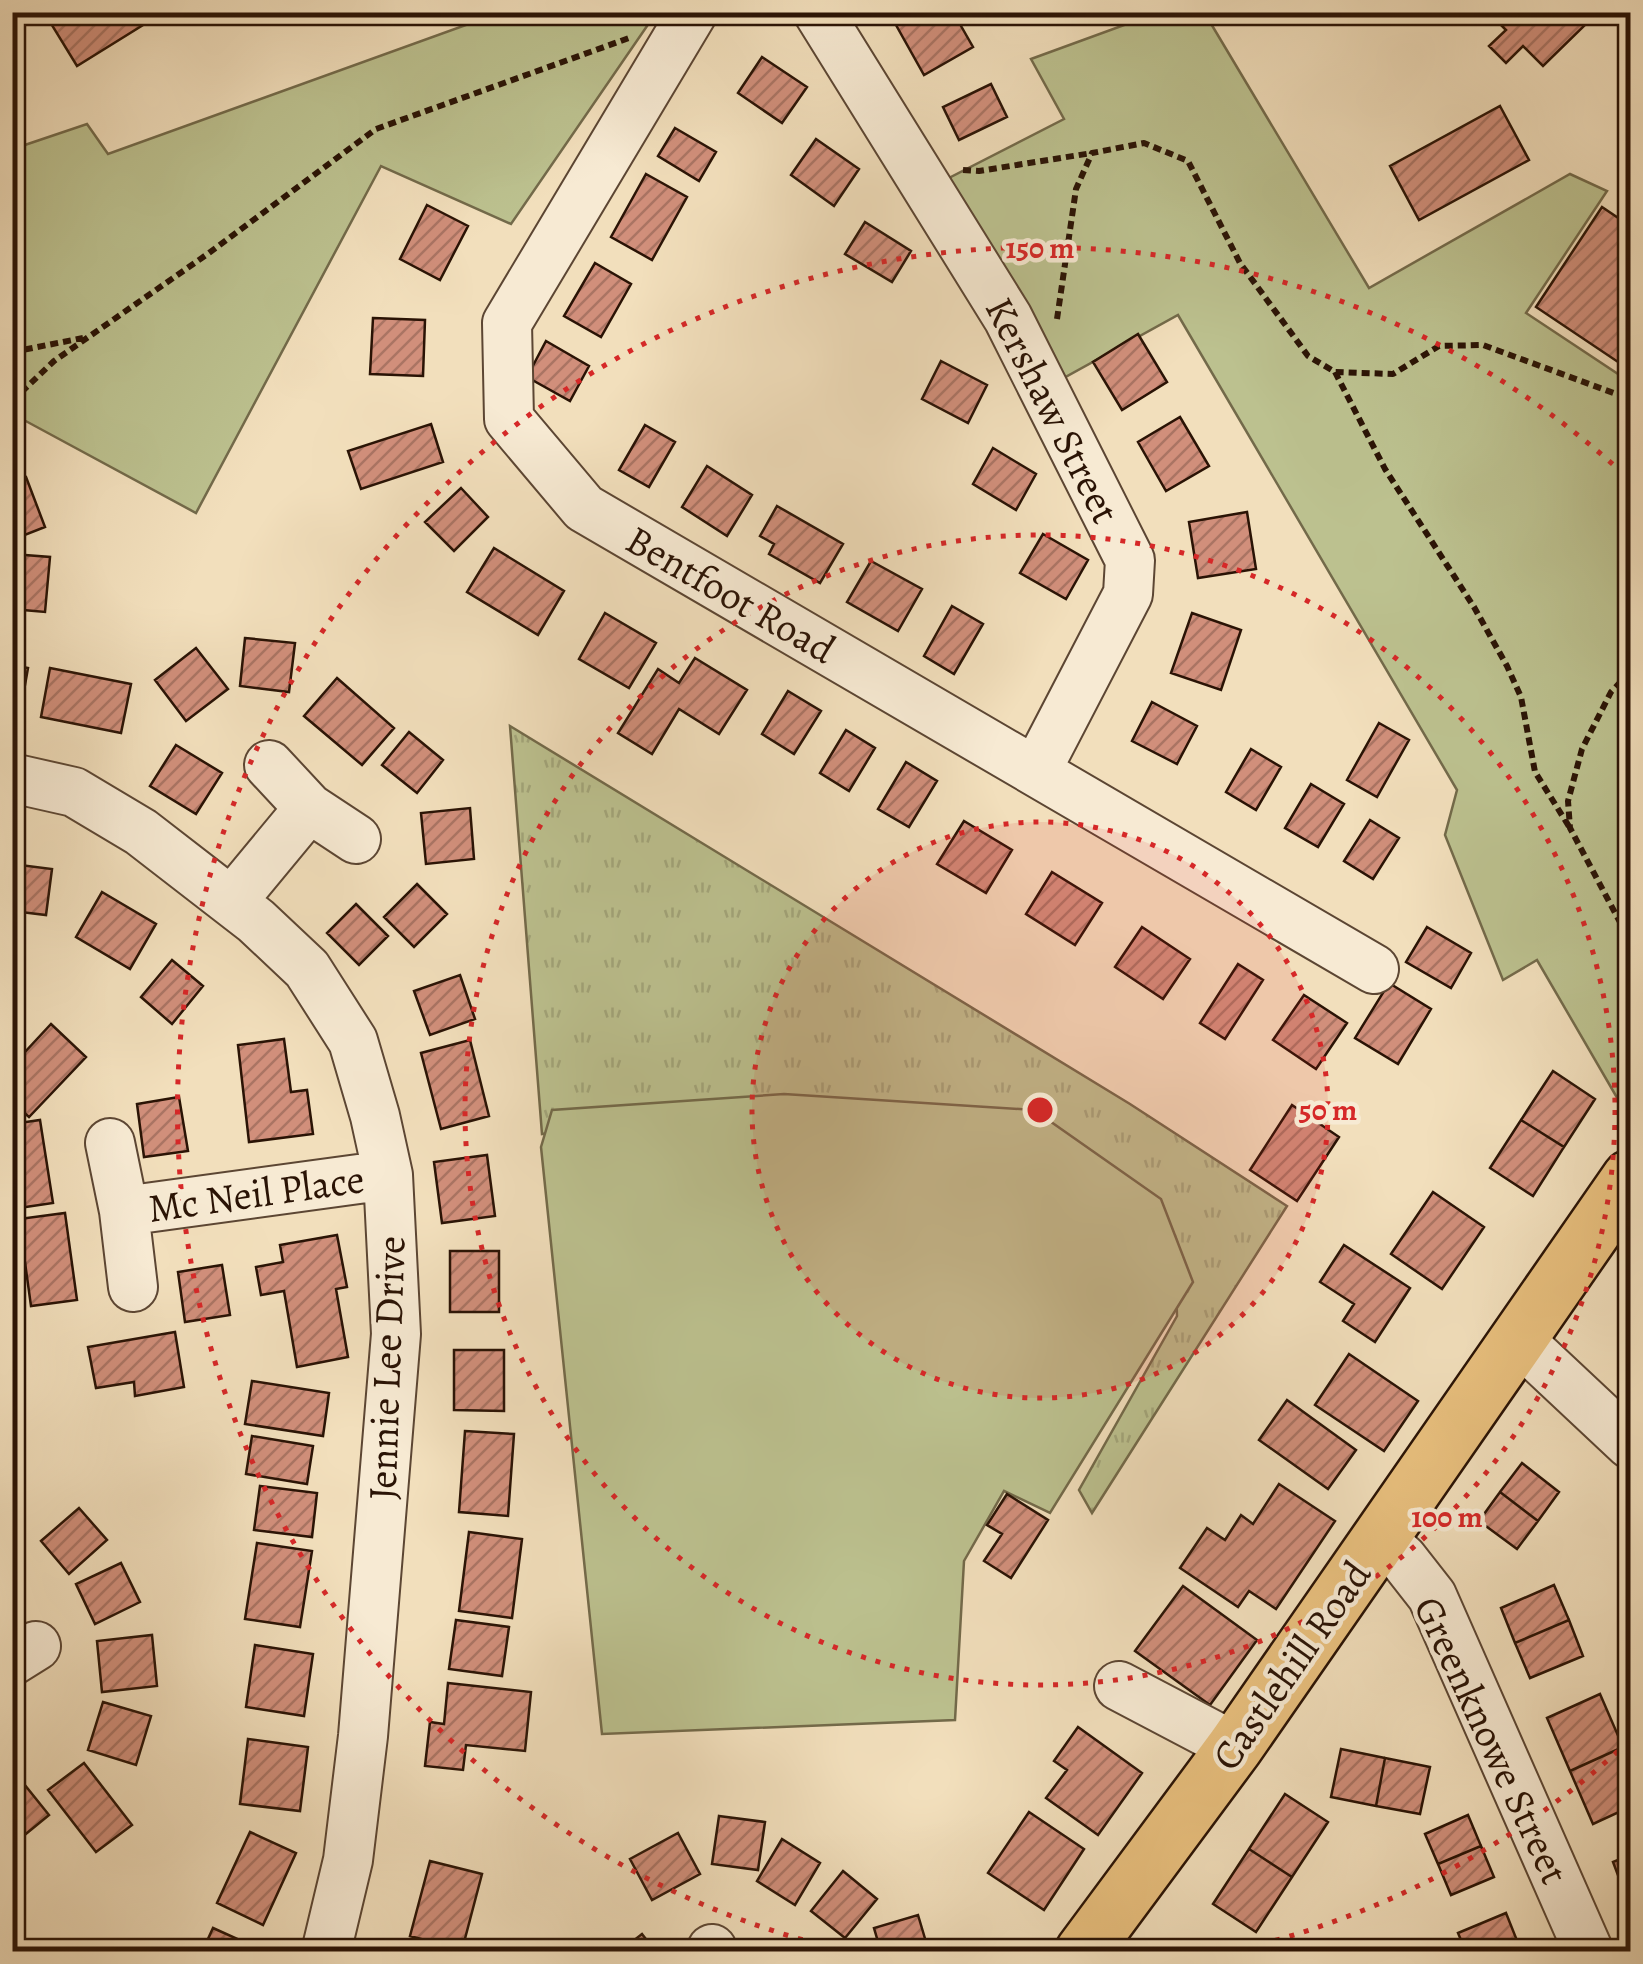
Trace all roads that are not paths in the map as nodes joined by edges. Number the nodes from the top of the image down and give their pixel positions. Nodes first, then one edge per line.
1 (818, 12) edge
2 (689, 20) edge
3 (269, 765) dead end
4 (1036, 772) junction
5 (12, 778) edge
6 (310, 808) junction
7 (356, 839) dead end
8 (232, 901) junction
9 (1374, 969) dead end
10 (110, 1143) dead end
11 (388, 1175) junction
12 (1630, 1178) edge
13 (124, 1211) junction
14 (133, 1286) dead end
15 (1517, 1338) junction
16 (1630, 1444) edge
17 (1380, 1538) junction
18 (1120, 1686) dead end
19 (1235, 1747) junction
20 (326, 1952) edge
21 (1083, 1952) edge
22 (1589, 1952) edge

1 - 4 street, Kershaw Street
2 - 4 street, Bentfoot Road
3 - 6 street
4 - 9 street, Bentfoot Road
5 - 8 street, Jennie Lee Drive
6 - 7 street
6 - 8 street
8 - 11 street, Jennie Lee Drive
10 - 13 street, Mc Neil Place
11 - 13 street, Mc Neil Place
11 - 20 street, Jennie Lee Drive
12 - 15 main road, Castlehill Road
13 - 14 street, Mc Neil Place
15 - 16 street
15 - 17 main road, Castlehill Road
17 - 19 main road, Castlehill Road
17 - 22 street, Greenknowe Street
18 - 19 street
19 - 21 main road, Castlehill Road

